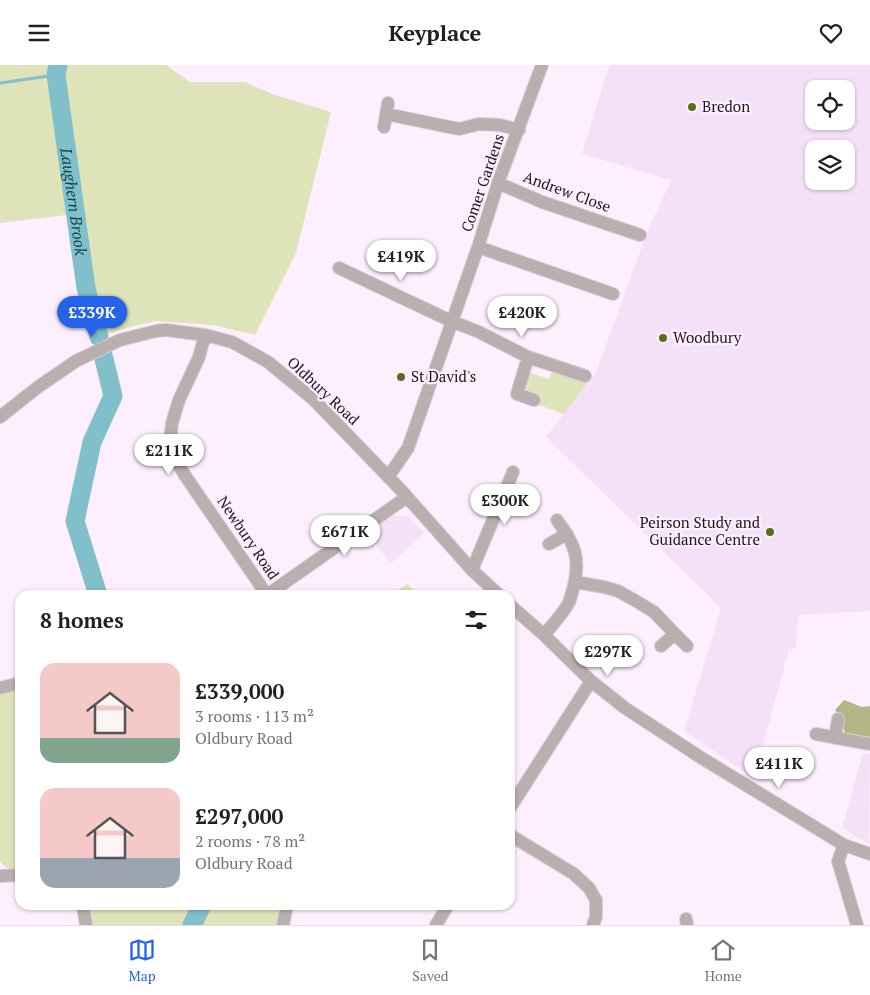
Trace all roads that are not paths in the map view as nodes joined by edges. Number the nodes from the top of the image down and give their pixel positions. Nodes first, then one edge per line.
1 (542, 65) edge
2 (384, 127) dead end
3 (519, 129) junction
4 (498, 183) junction
5 (640, 235) dead end
6 (478, 247) junction
7 (339, 268) dead end
8 (613, 294) dead end
9 (451, 321) junction
10 (205, 335) junction
11 (528, 357) junction
12 (585, 376) dead end
13 (534, 400) dead end
14 (0, 417) edge
15 (512, 472) dead end
16 (388, 477) junction
17 (406, 497) junction
18 (557, 520) dead end
19 (567, 534) junction
20 (550, 544) dead end
21 (472, 570) junction
22 (574, 582) junction
23 (264, 590) edge
24 (274, 590) edge
25 (494, 590) edge
26 (515, 609) edge
27 (544, 635) junction
28 (675, 635) junction
29 (661, 646) dead end
30 (687, 646) dead end
31 (591, 681) junction
32 (15, 684) edge
33 (0, 688) edge
34 (838, 719) dead end
35 (816, 734) dead end
36 (835, 738) junction
37 (870, 744) edge
38 (515, 801) edge
39 (515, 838) edge
40 (844, 845) junction
41 (870, 854) edge
42 (15, 875) edge
43 (0, 876) edge
44 (84, 910) edge
45 (286, 910) edge
46 (445, 910) edge
47 (86, 925) edge
48 (283, 925) edge
49 (436, 925) edge
50 (593, 925) edge
51 (857, 925) edge

1 - 3 street, Comer Gardens
2 - 3 street
3 - 4 street, Comer Gardens
4 - 5 street, Andrew Close
4 - 6 street, Comer Gardens
6 - 8 street
6 - 9 street, Comer Gardens
7 - 9 street
9 - 11 street
9 - 16 street, Comer Gardens
10 - 14 street, Oldbury Road
10 - 16 street, Oldbury Road
10 - 23 street, Newbury Road
11 - 12 street
11 - 13 street
15 - 21 street
16 - 17 street, Oldbury Road
17 - 21 street, Oldbury Road
17 - 24 street
18 - 19 street
19 - 20 street
19 - 22 street
21 - 25 street, Oldbury Road
22 - 27 street
22 - 28 street
26 - 27 street
27 - 31 street
28 - 29 street
28 - 30 street
31 - 38 street
31 - 40 street
32 - 33 street
34 - 36 street
35 - 36 street
36 - 37 street
39 - 50 street
40 - 41 street
40 - 51 street
42 - 43 street
44 - 47 street
45 - 48 street
46 - 49 street

